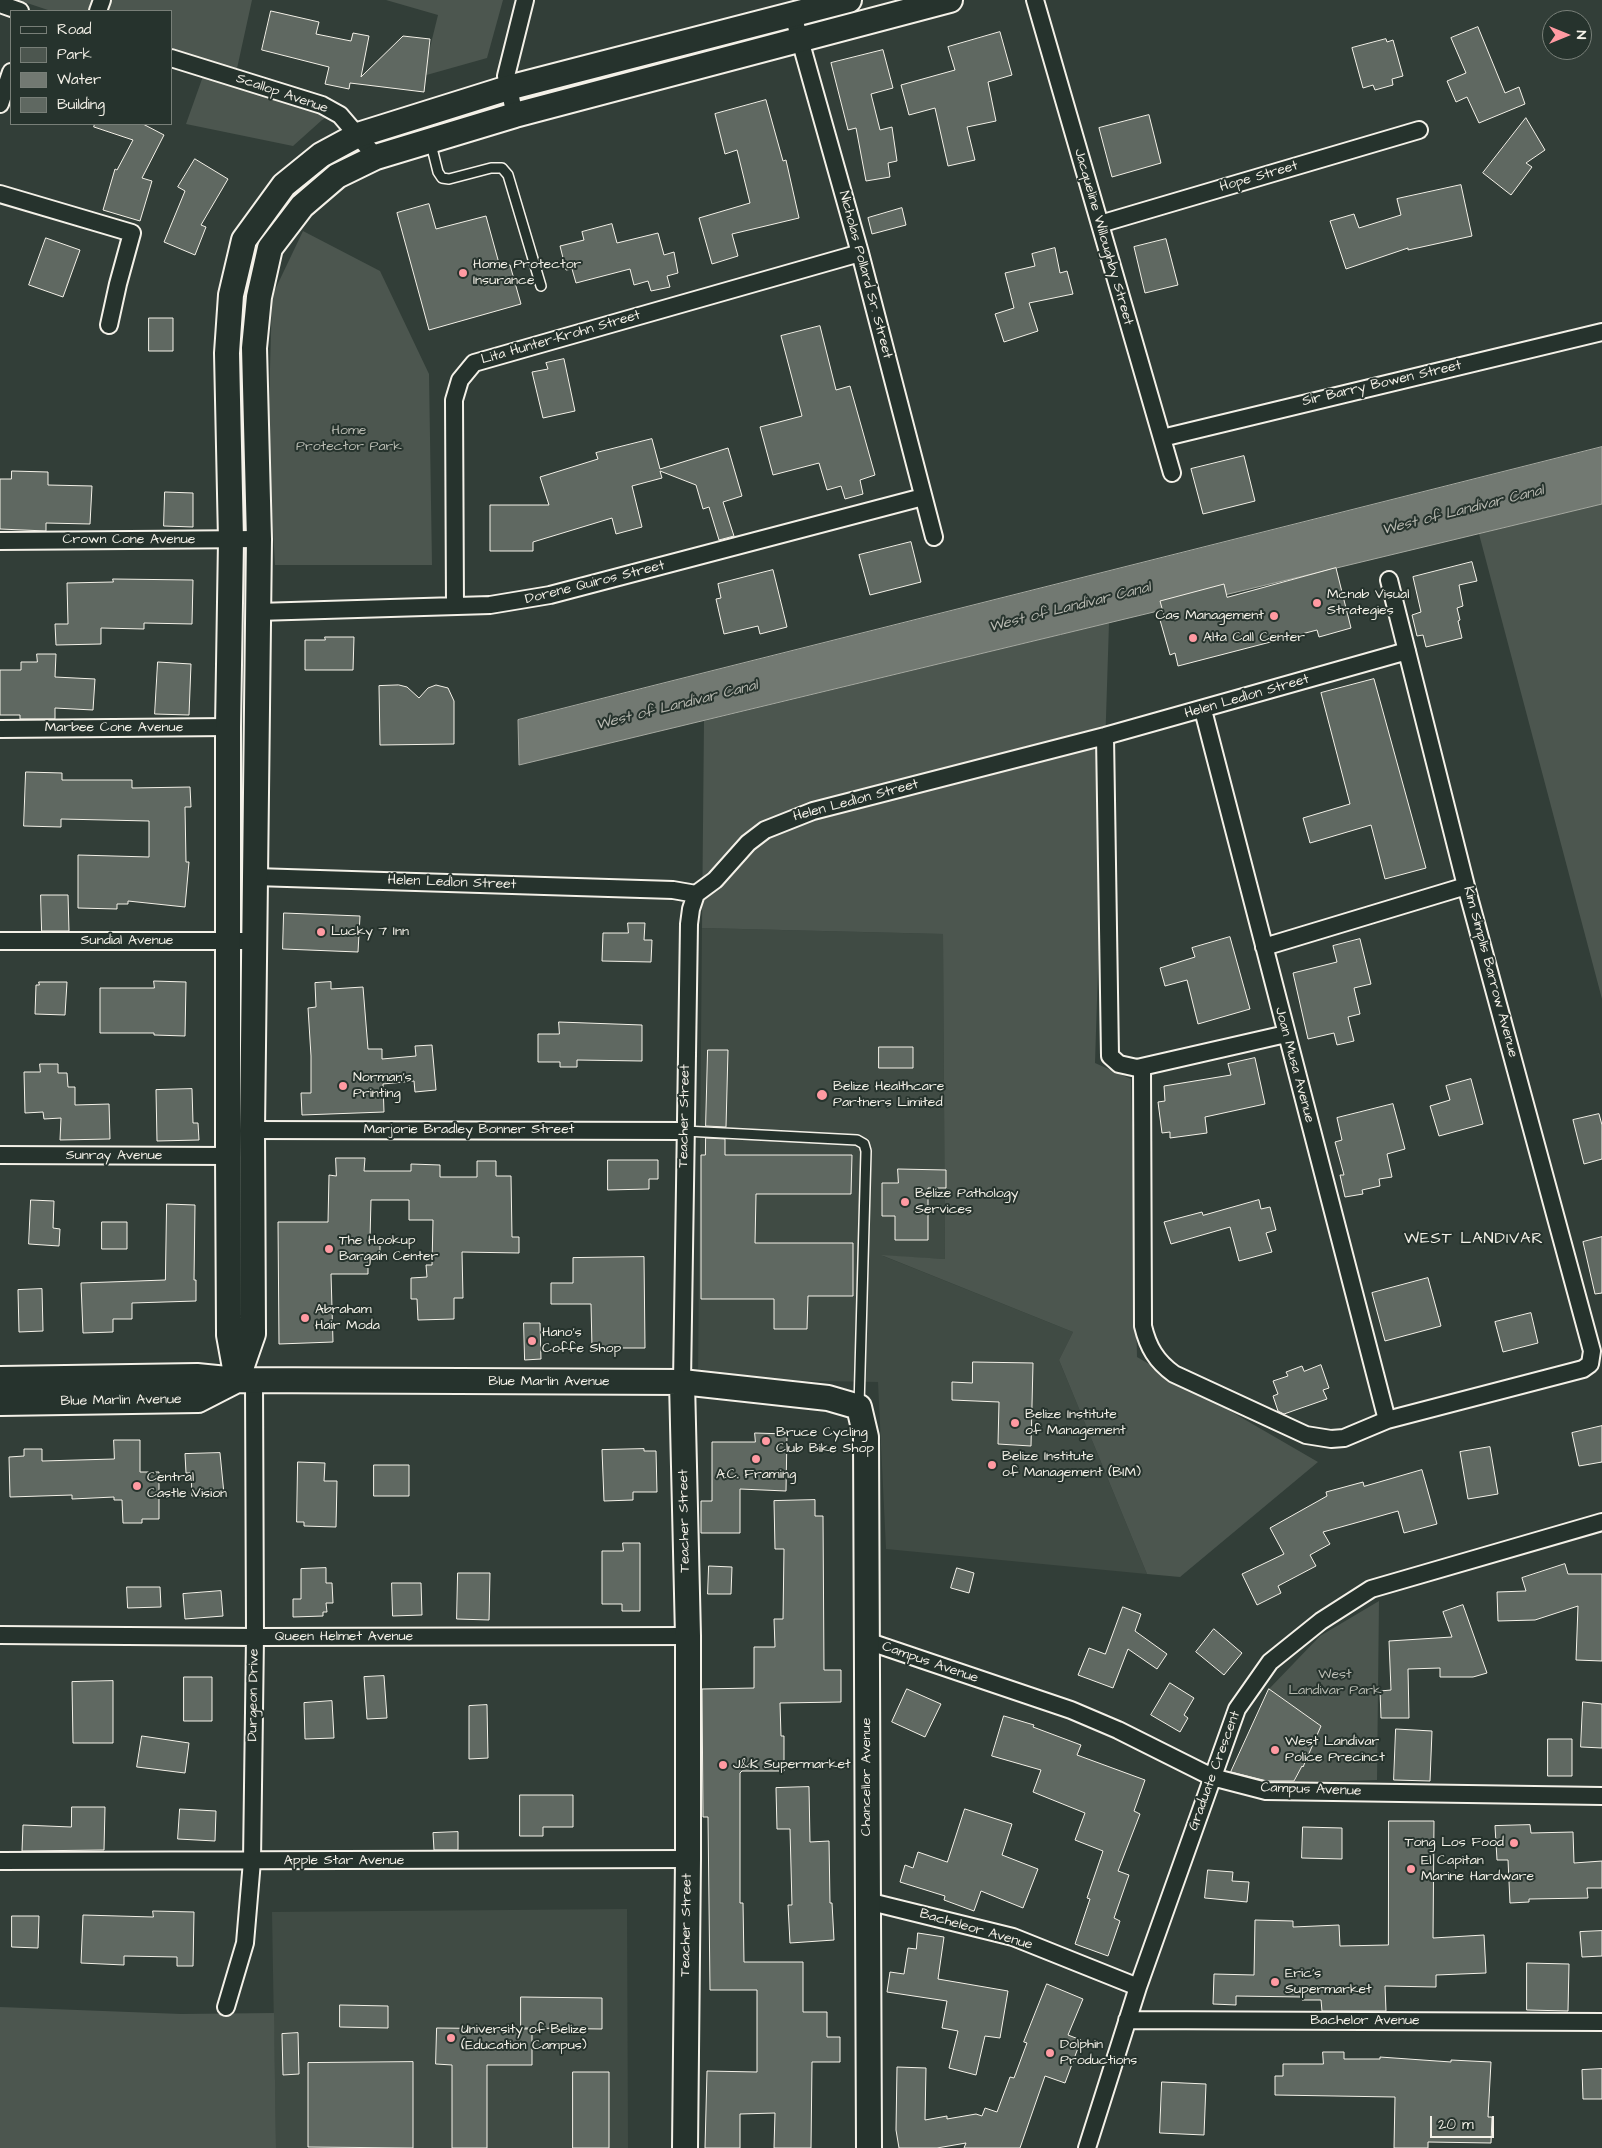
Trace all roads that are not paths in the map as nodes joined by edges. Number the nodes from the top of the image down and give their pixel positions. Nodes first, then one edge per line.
1 (525, 0) edge
2 (849, 0) edge
3 (950, 0) edge
4 (1035, 0) edge
5 (0, 4) edge
6 (17, 10) edge
7 (793, 14) junction
8 (800, 39) junction
9 (172, 58) edge
10 (10, 75) edge
11 (508, 88) junction
12 (0, 104) edge
13 (515, 115) junction
14 (1419, 130) dead end
15 (358, 135) junction
16 (430, 140) junction
17 (376, 157) junction
18 (0, 194) edge
19 (1100, 224) junction
20 (860, 253) junction
21 (541, 286) dead end
22 (109, 325) dead end
23 (1602, 332) edge
24 (1162, 438) junction
25 (1172, 473) dead end
26 (923, 497) junction
27 (934, 537) dead end
28 (259, 539) junction
29 (0, 540) edge
30 (231, 540) junction
31 (1389, 580) dead end
32 (455, 606) junction
33 (258, 612) junction
34 (1407, 652) junction
35 (1202, 710) junction
36 (228, 727) junction
37 (0, 728) edge
38 (1105, 736) junction
39 (255, 877) junction
40 (1466, 886) junction
41 (696, 894) junction
42 (0, 942) edge
43 (228, 942) junction
44 (254, 942) junction
45 (1264, 946) junction
46 (1286, 1034) junction
47 (1142, 1066) junction
48 (252, 1130) junction
49 (685, 1131) junction
50 (0, 1155) edge
51 (228, 1156) junction
52 (0, 1379) edge
53 (246, 1380) junction
54 (682, 1382) junction
55 (0, 1403) edge
56 (858, 1407) junction
57 (1388, 1420) junction
58 (1602, 1522) edge
59 (0, 1635) edge
60 (688, 1636) junction
61 (255, 1637) junction
62 (867, 1641) junction
63 (1212, 1777) junction
64 (1602, 1796) edge
65 (688, 1859) junction
66 (0, 1861) edge
67 (252, 1861) junction
68 (867, 1901) junction
69 (1138, 1987) junction
70 (226, 2007) dead end
71 (1127, 2020) junction
72 (1602, 2022) edge
73 (685, 2148) edge
74 (868, 2148) edge
75 (1087, 2148) edge

1 - 11 street
2 - 7 street
3 - 8 street
4 - 19 street, Jacqueline Willoughby Street
5 - 6 street
7 - 8 street, Nicholas Pollard Sr. Street
7 - 11 street
8 - 13 street
8 - 20 street, Nicholas Pollard Sr. Street
9 - 15 street, Scallop Avenue
10 - 12 street
11 - 13 street
11 - 15 street
13 - 16 street
14 - 19 street, Hope Street
15 - 17 street, Scallop Avenue
15 - 30 street
16 - 17 street
16 - 21 lane
17 - 28 street
18 - 22 street
19 - 24 street, Jacqueline Willoughby Street
20 - 26 street, Nicholas Pollard Sr. Street
20 - 32 street, Lita Hunter-Krohn Street
23 - 24 street, Sir Barry Bowen Street
24 - 25 street, Jacqueline Willoughby Street
26 - 27 street, Nicholas Pollard Sr. Street
26 - 32 street, Dorene Quiros Street
28 - 30 street, Crown Cone Avenue
28 - 33 street
29 - 30 street, Crown Cone Avenue
30 - 36 street
31 - 34 street, Kim Simplis Barrow Avenue
32 - 33 street, Dorene Quiros Street
33 - 39 street
34 - 35 street, Helen Ledlon Street
34 - 40 street, Kim Simplis Barrow Avenue
35 - 38 street, Helen Ledlon Street
35 - 45 street, Joan Musa Avenue
36 - 37 street, Marbee Cone Avenue
36 - 43 street
38 - 41 street, Helen Ledlon Street
38 - 47 street
39 - 41 street, Helen Ledlon Street
39 - 44 street
40 - 45 street
40 - 57 street, Kim Simplis Barrow Avenue
41 - 49 street, Teacher Street
42 - 43 street, Sundial Avenue
43 - 44 street, Sundial Avenue
43 - 51 street
44 - 48 street
45 - 46 street, Joan Musa Avenue
46 - 47 street
46 - 57 street, Joan Musa Avenue
47 - 57 street
48 - 49 street, Marjorie Bradley Bonner Street
48 - 53 street
49 - 54 street, Teacher Street
49 - 56 lane
50 - 51 street, Sunray Avenue
51 - 53 street
52 - 53 street, Blue Marlin Avenue
53 - 54 street, Blue Marlin Avenue
53 - 55 street, Blue Marlin Avenue
53 - 61 street, Durgeon Drive
54 - 56 street, Blue Marlin Avenue
54 - 60 street, Teacher Street
56 - 62 street, Chancellor Avenue
58 - 63 street, Graduate Crescent
59 - 61 street, Queen Helmet Avenue
60 - 61 street, Queen Helmet Avenue
60 - 65 street, Teacher Street
61 - 67 street, Durgeon Drive
62 - 63 street, Campus Avenue
62 - 68 street, Chancellor Avenue
63 - 64 street, Campus Avenue
63 - 69 street, Graduate Crescent
65 - 67 street, Apple Star Avenue
65 - 73 street, Teacher Street
66 - 67 street, Apple Star Avenue
67 - 70 street, Durgeon Drive
68 - 69 street, Bacheleor Avenue
68 - 74 street, Chancellor Avenue
69 - 71 street, Graduate Crescent
71 - 72 street, Bachelor Avenue
71 - 75 street, Graduate Crescent

